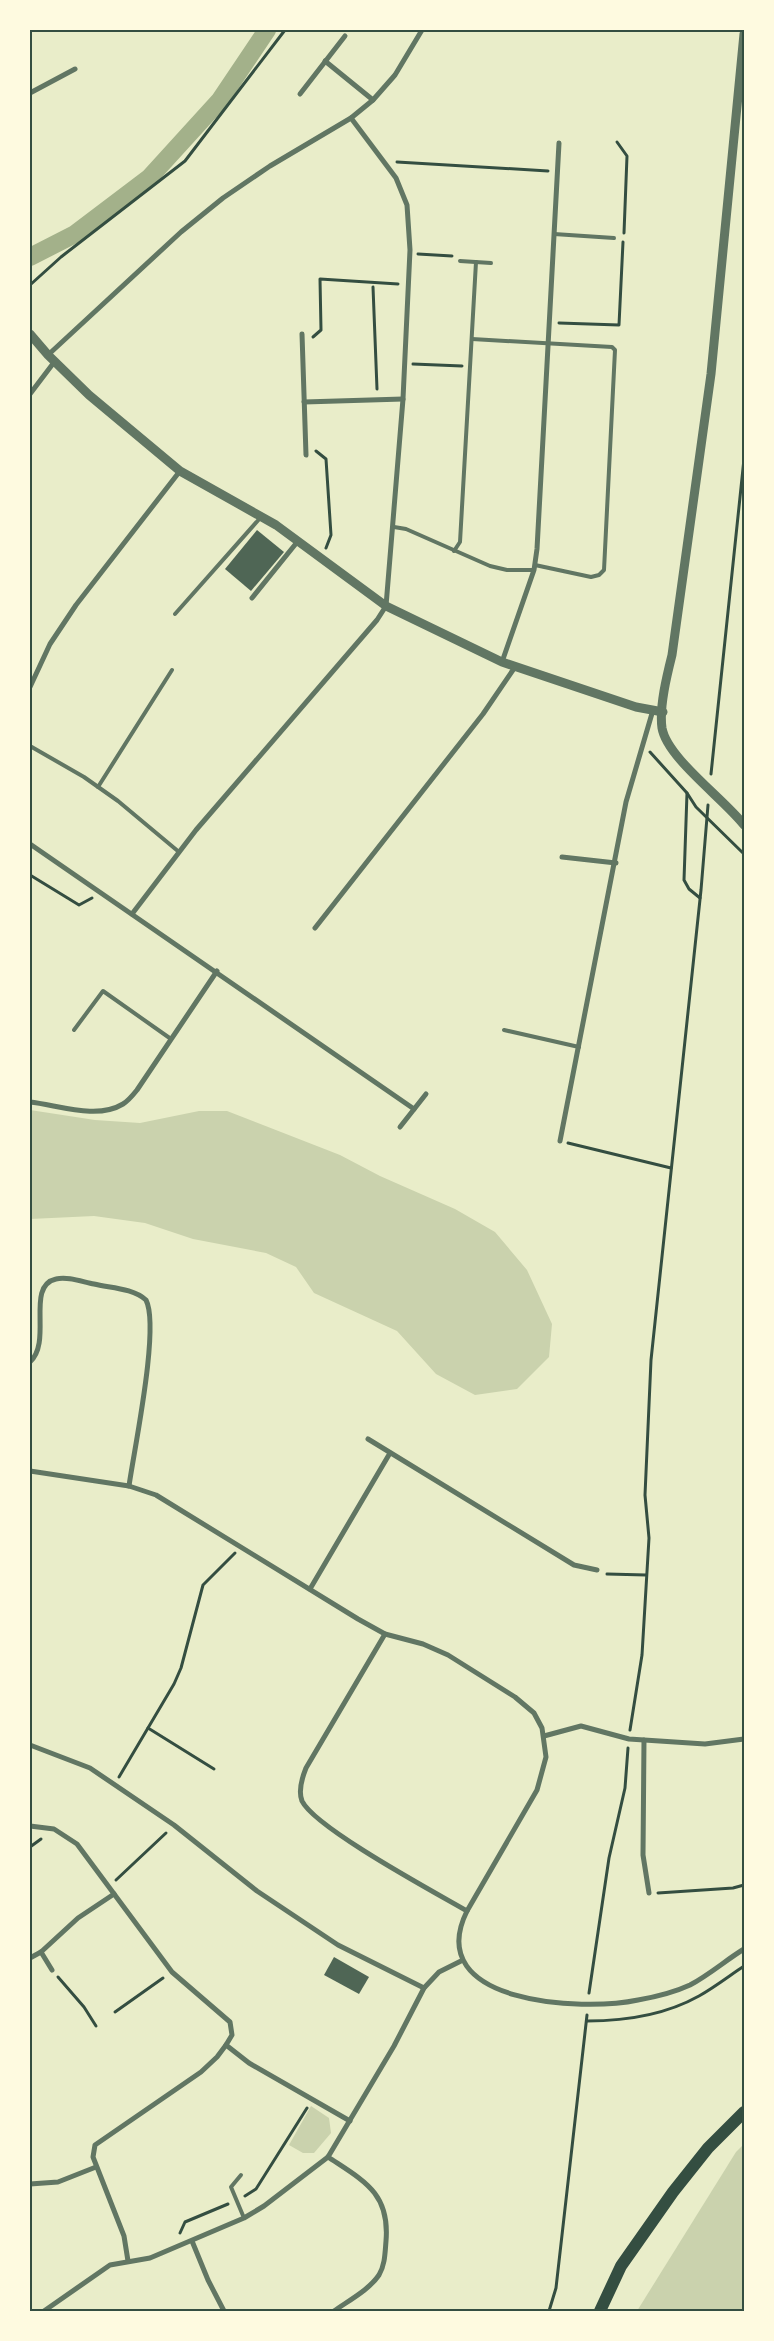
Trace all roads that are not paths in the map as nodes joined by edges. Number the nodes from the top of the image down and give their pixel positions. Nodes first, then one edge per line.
1 (422, 30) edge
2 (744, 34) edge
3 (345, 36) dead end
4 (325, 61) junction
5 (75, 70) dead end
6 (30, 93) edge
7 (300, 94) dead end
8 (373, 100) junction
9 (351, 118) junction
10 (559, 143) dead end
11 (554, 234) junction
12 (614, 238) dead end
13 (460, 261) road end
14 (476, 262) junction
15 (491, 262) dead end
16 (30, 334) edge
17 (302, 334) dead end
18 (472, 339) junction
19 (548, 342) junction
20 (51, 358) junction
21 (30, 394) edge
22 (404, 399) junction
23 (304, 402) junction
24 (306, 455) dead end
25 (180, 471) junction
26 (263, 516) junction
27 (394, 527) junction
28 (298, 540) junction
29 (454, 550) junction
30 (535, 568) junction
31 (252, 598) dead end
32 (386, 606) junction
33 (175, 614) dead end
34 (502, 662) junction
35 (515, 667) junction
36 (172, 670) dead end
37 (30, 687) edge
38 (654, 710) junction
39 (663, 712) junction
40 (30, 746) edge
41 (98, 787) junction
42 (744, 824) edge
43 (30, 844) edge
44 (179, 852) junction
45 (562, 857) dead end
46 (616, 863) junction
47 (132, 914) junction
48 (315, 928) dead end
49 (217, 971) junction
50 (74, 1030) dead end
51 (504, 1030) dead end
52 (171, 1039) junction
53 (579, 1046) junction
54 (426, 1094) dead end
55 (30, 1102) edge
56 (414, 1110) junction
57 (400, 1128) dead end
58 (560, 1142) road end
59 (30, 1362) edge
60 (368, 1439) dead end
61 (390, 1453) junction
62 (30, 1471) edge
63 (129, 1486) junction
64 (597, 1570) road end
65 (310, 1589) junction
66 (385, 1634) junction
67 (544, 1736) junction
68 (744, 1739) edge
69 (644, 1740) junction
70 (30, 1745) edge
71 (30, 1826) edge
72 (649, 1893) road end
73 (114, 1894) junction
74 (467, 1911) junction
75 (744, 1949) edge
76 (41, 1952) junction
77 (30, 1958) edge
78 (461, 1961) junction
79 (52, 1970) road end
80 (424, 1988) junction
81 (226, 2045) junction
82 (744, 2112) edge
83 (350, 2121) junction
84 (328, 2157) junction
85 (96, 2167) junction
86 (241, 2175) dead end
87 (30, 2184) edge
88 (244, 2218) junction
89 (192, 2241) junction
90 (128, 2261) junction
91 (44, 2311) edge
92 (224, 2311) edge
93 (334, 2311) edge
94 (600, 2311) edge

1 - 8 street
2 - 39 street
3 - 4 street
4 - 7 street
4 - 8 street
5 - 6 street
8 - 9 street
9 - 20 street
9 - 22 street
10 - 11 street
11 - 12 lane
11 - 19 street
13 - 14 lane
14 - 15 lane
14 - 18 lane
16 - 20 street
17 - 23 street
18 - 19 lane
18 - 29 lane
19 - 30 street
19 - 30 lane
20 - 21 street
20 - 25 street
22 - 23 street
22 - 27 street
23 - 24 street
25 - 26 street
25 - 37 street
26 - 28 street
26 - 33 lane
27 - 29 lane
27 - 32 street
28 - 31 street
28 - 32 street
29 - 30 lane
30 - 34 street
32 - 34 street
32 - 44 street
34 - 35 street
35 - 38 street
35 - 48 street
36 - 41 lane
38 - 39 street
38 - 46 street
39 - 42 street
40 - 41 lane
41 - 44 lane
43 - 47 street
44 - 47 street
45 - 46 street
46 - 53 street
47 - 49 street
49 - 52 street
49 - 56 street
50 - 52 lane
51 - 53 lane
52 - 55 street
53 - 58 street
54 - 56 street
56 - 57 street
59 - 63 street
60 - 61 street
61 - 64 street
61 - 65 street
62 - 63 street
63 - 65 street
65 - 66 street
66 - 67 street
66 - 74 street
67 - 69 street
67 - 74 street
68 - 69 street
69 - 72 street
70 - 80 street
71 - 73 street
73 - 76 street
73 - 81 street
74 - 78 street
75 - 78 street
76 - 77 street
76 - 79 street
78 - 80 street
80 - 83 street
81 - 83 street
81 - 85 street
82 - 94 main road
83 - 84 street
84 - 88 street
84 - 93 street
85 - 87 street
85 - 90 street
86 - 88 lane
88 - 89 street
89 - 90 street
89 - 92 street
90 - 91 street

